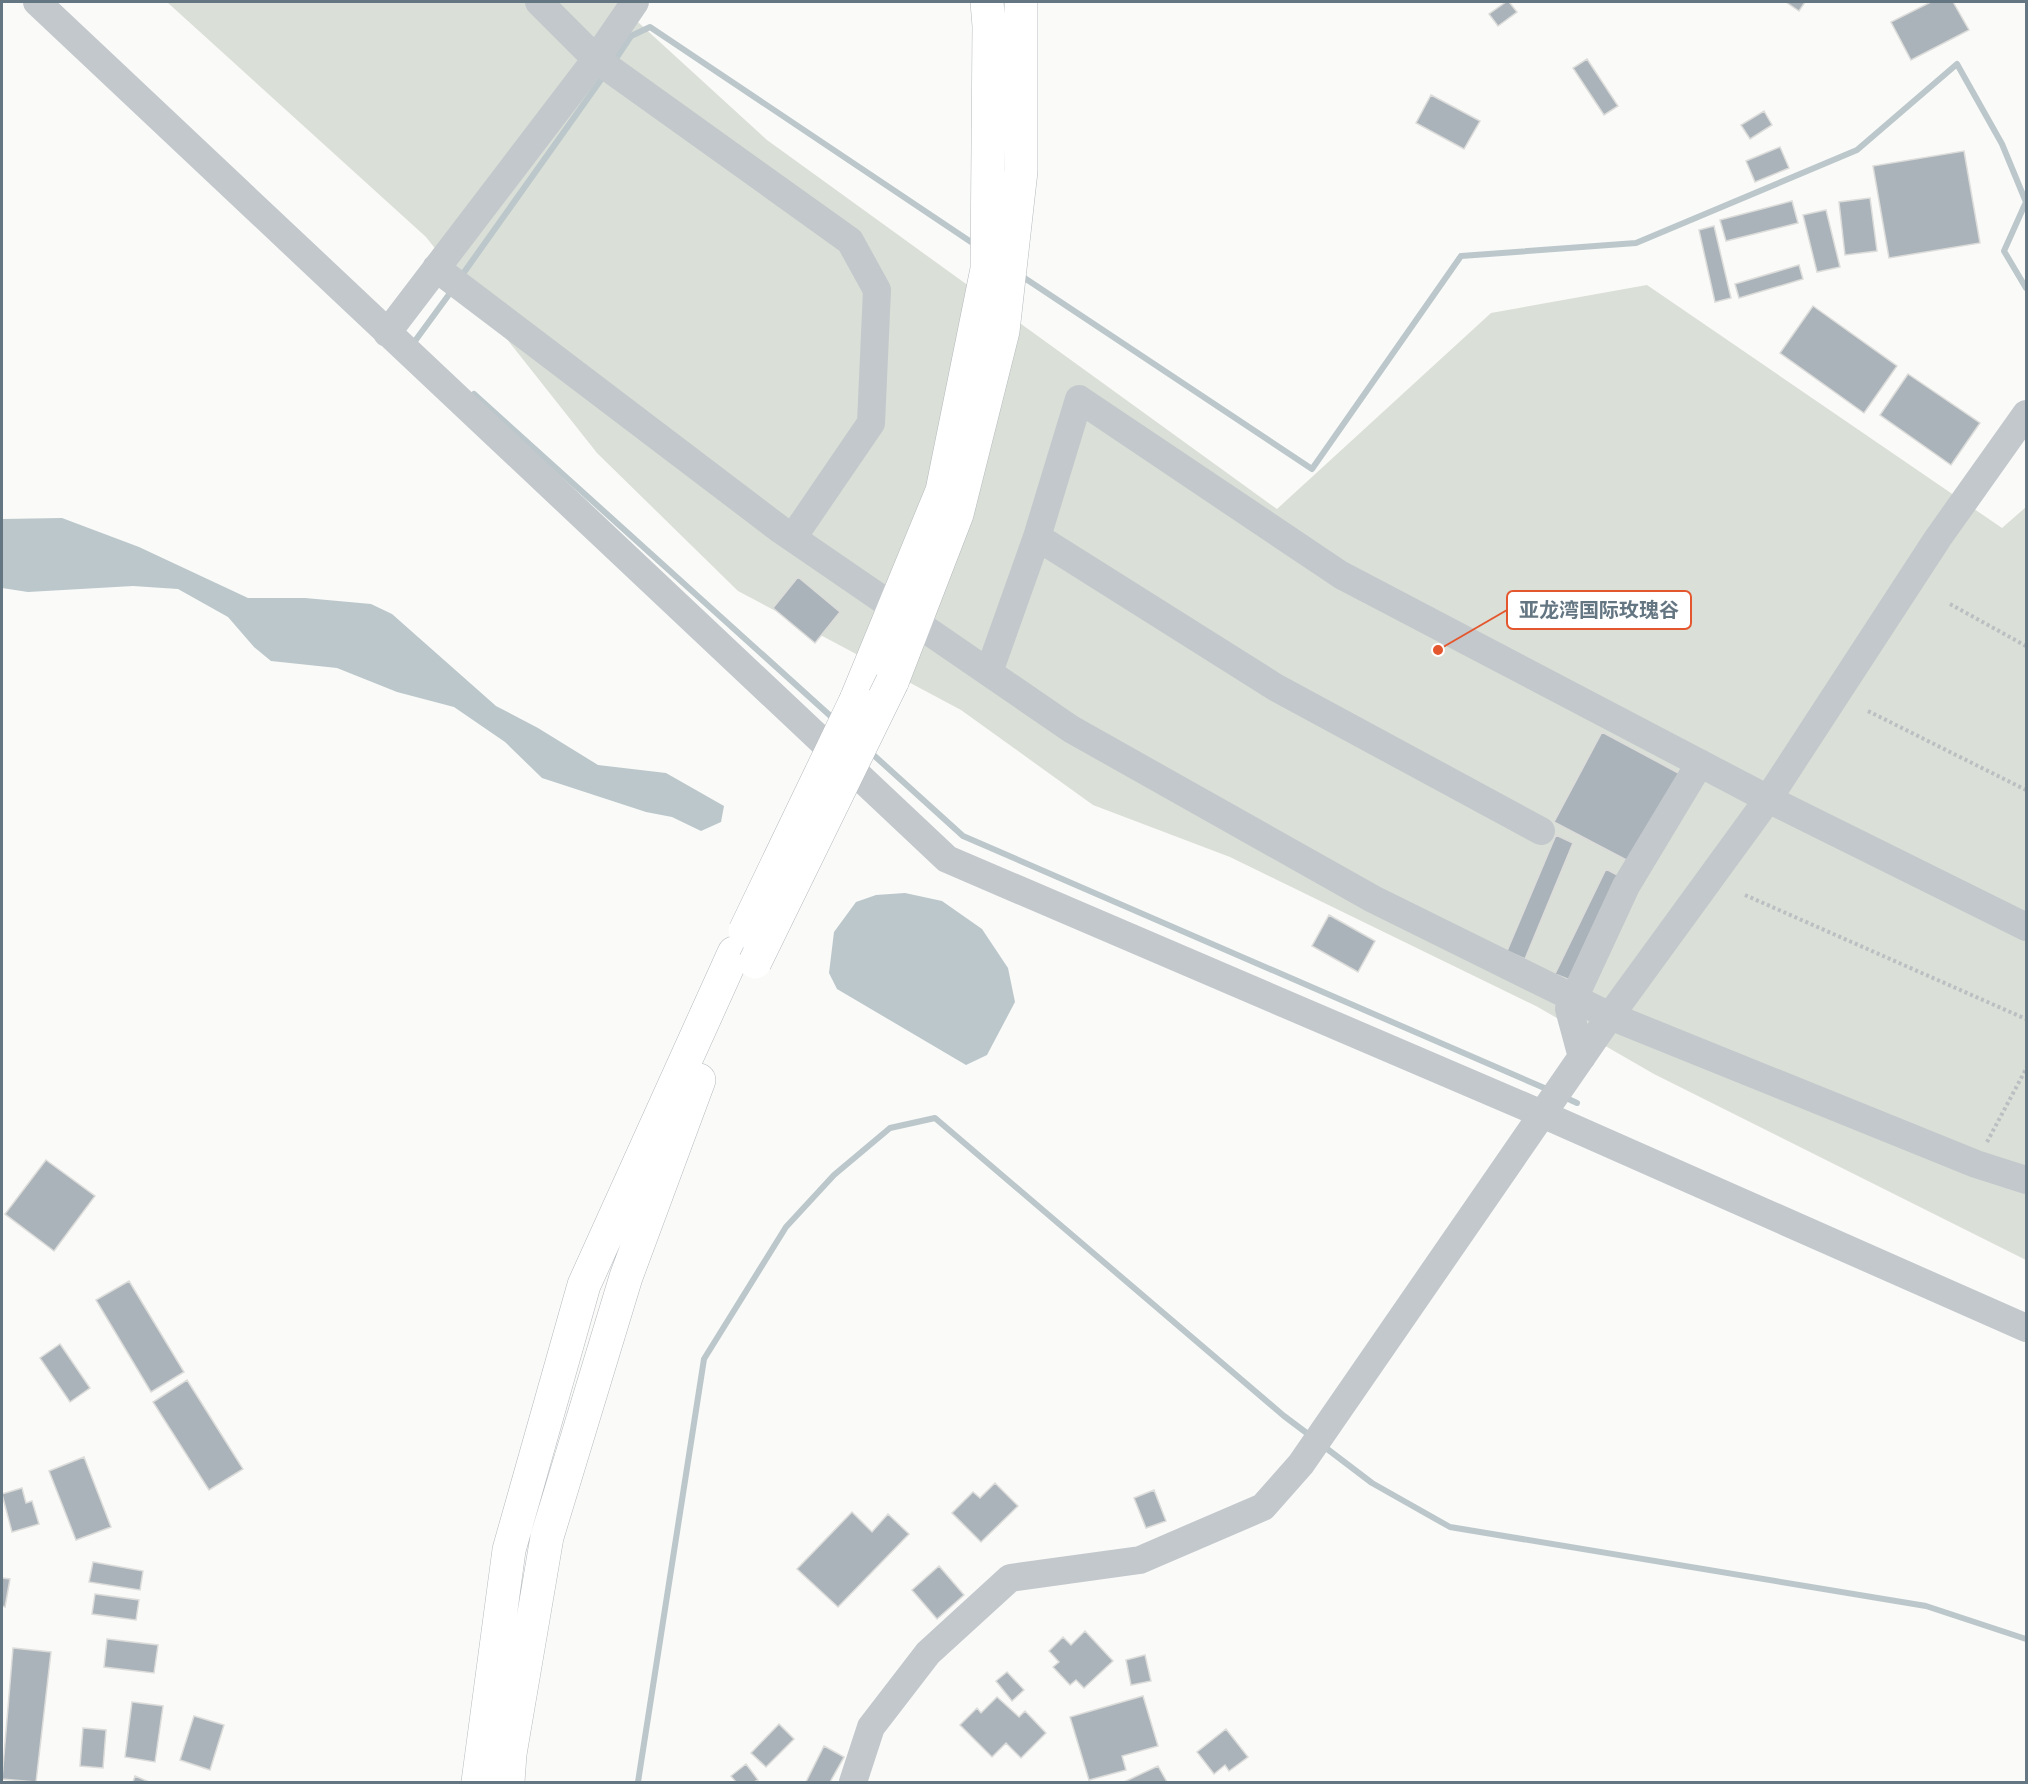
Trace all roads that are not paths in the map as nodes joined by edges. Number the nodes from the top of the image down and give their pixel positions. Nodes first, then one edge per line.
1 (37, 2) edge
2 (538, 2) edge
3 (635, 2) edge
4 (987, 2) edge
5 (1021, 2) edge
6 (596, 59) junction
7 (436, 268) junction
8 (387, 333) junction
9 (2026, 414) edge
10 (800, 527) dead end
11 (1037, 537) junction
12 (989, 672) junction
13 (1700, 763) junction
14 (1768, 799) junction
15 (1541, 831) dead end
16 (2026, 927) edge
17 (745, 958) junction
18 (1610, 1016) junction
19 (1582, 1057) junction
20 (1542, 1114) junction
21 (2026, 1180) edge
22 (2026, 1328) edge
23 (478, 1782) edge
24 (508, 1782) edge
25 (853, 1782) edge

1 - 8 street
2 - 6 street
3 - 6 street
4 - 17 main road, bridge
5 - 17 main road, bridge
6 - 7 street
6 - 10 street
7 - 8 street
7 - 12 street
8 - 20 street
9 - 14 street
11 - 12 street
11 - 13 street
11 - 15 street
12 - 18 street
13 - 14 street
13 - 19 street
14 - 16 street
14 - 18 street
17 - 23 main road
17 - 24 main road
18 - 19 street
18 - 21 street
19 - 20 street
20 - 22 street
20 - 25 street

